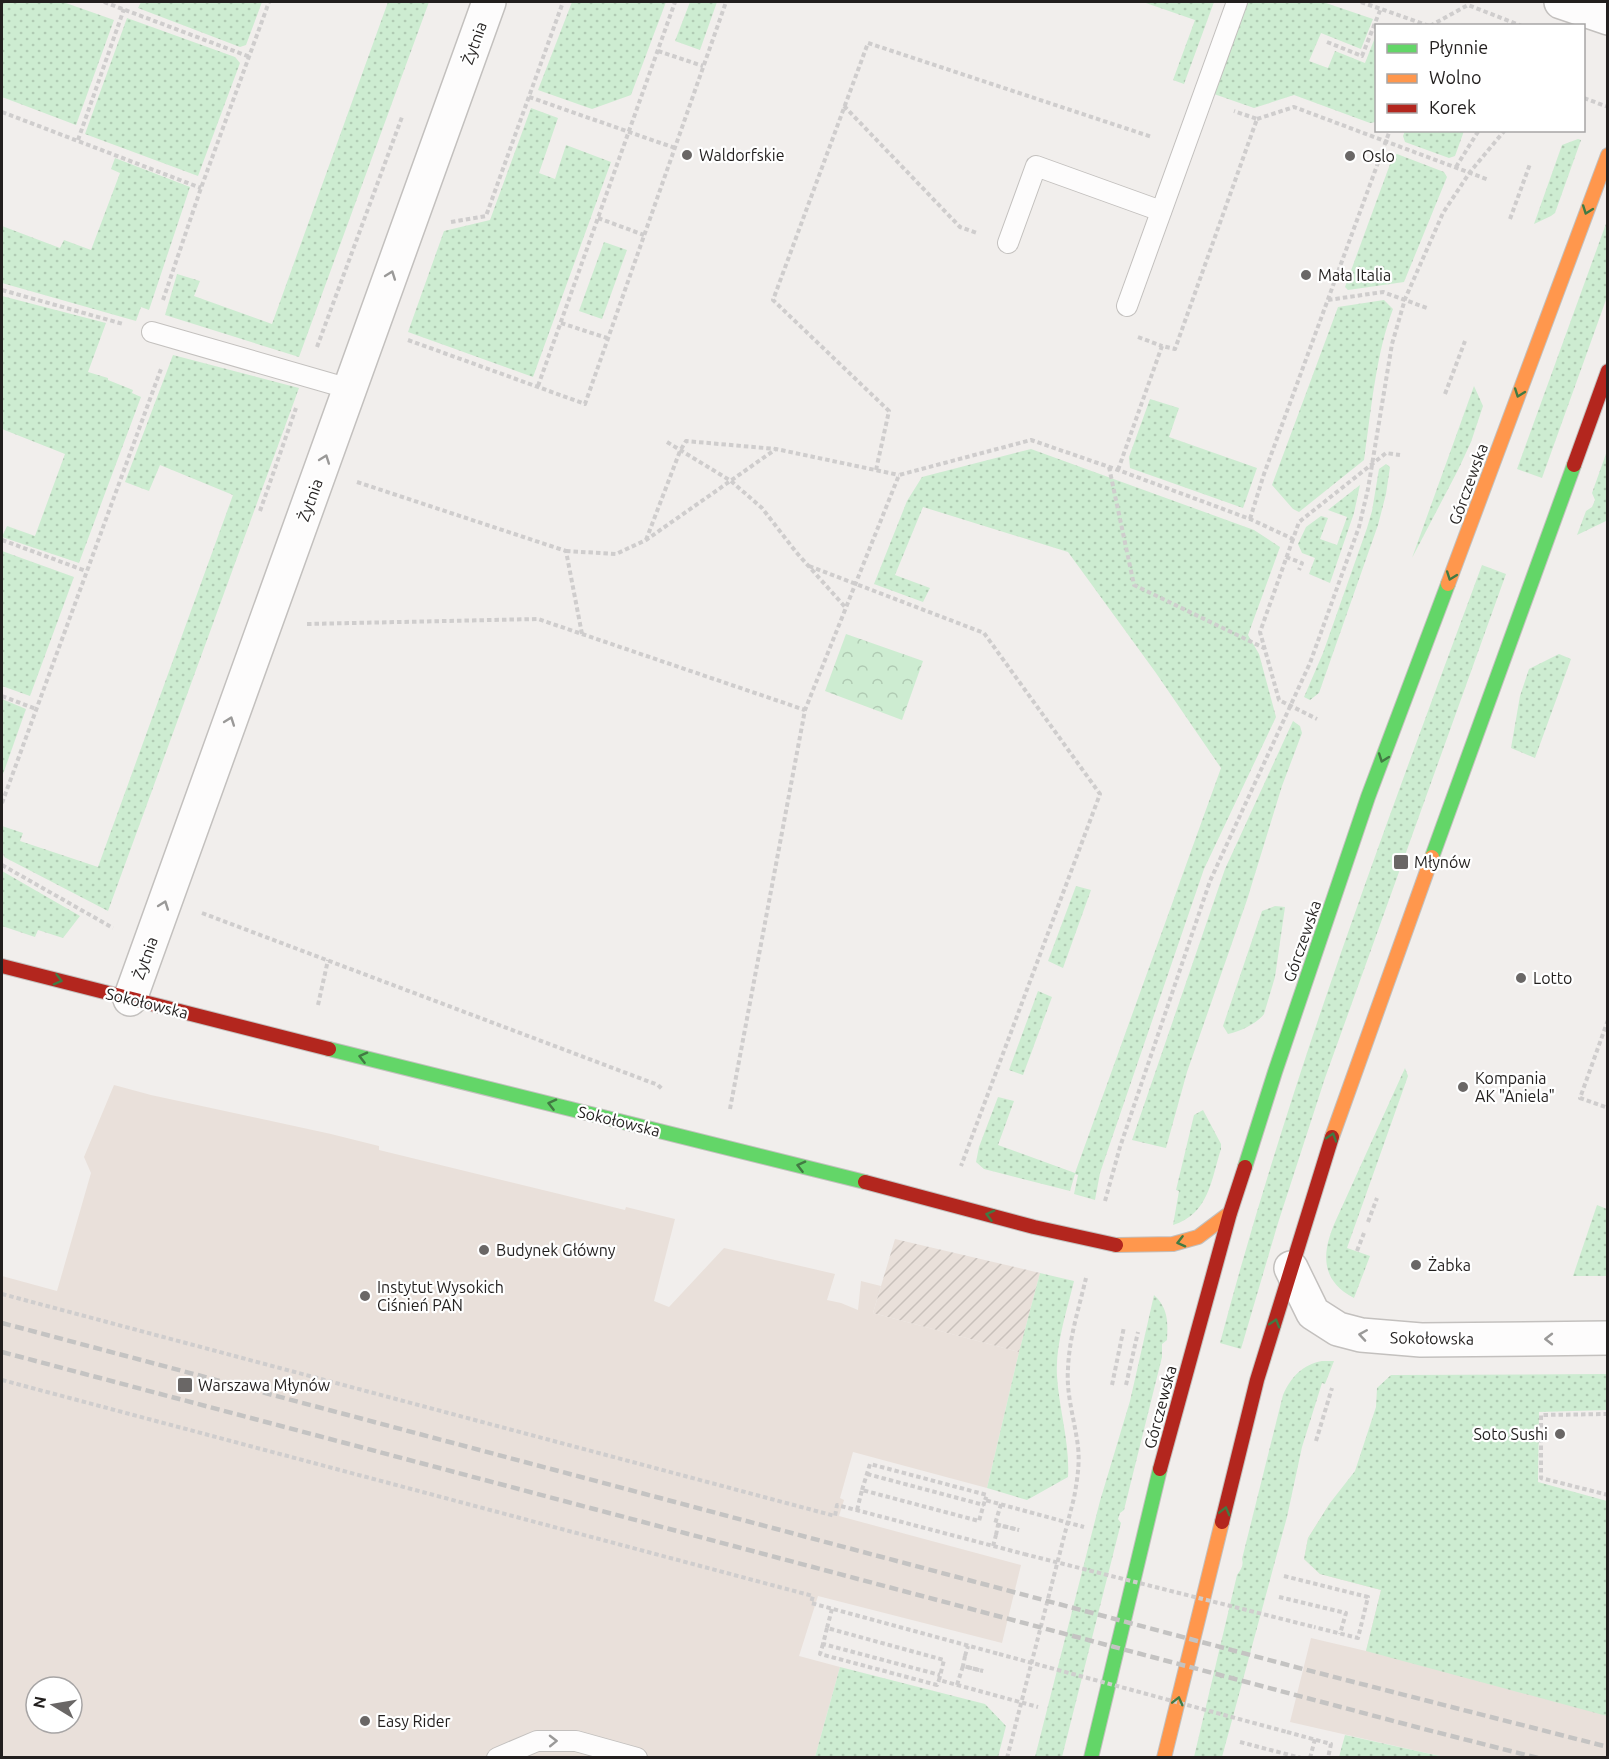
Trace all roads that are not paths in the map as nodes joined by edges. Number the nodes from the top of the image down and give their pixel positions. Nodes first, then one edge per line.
1 (489, 2) edge
2 (1236, 2) edge
3 (1561, 2) edge
4 (1608, 18) edge
5 (1608, 155) edge
6 (1161, 211) junction
7 (1008, 243) road end
8 (1127, 306) dead end
9 (152, 332) road end
10 (1608, 372) edge
11 (350, 388) junction
12 (2, 966) edge
13 (130, 999) junction
14 (1230, 1212) junction
15 (1291, 1268) junction
16 (1608, 1338) edge
17 (497, 1758) edge
18 (637, 1758) edge
19 (1091, 1758) edge
20 (1164, 1758) edge

11 -> 1 street, Żytnia
2 - 6 lane
3 - 4 street
5 -> 14 main road, Górczewska
6 - 7 lane
6 - 8 lane
9 - 11 lane
15 -> 10 main road
13 -> 11 street, Żytnia
12 -> 13 main road, Sokołowska
14 -> 13 main road, Sokołowska
14 - 19 main road, Górczewska
16 -> 15 street, Sokołowska
20 -> 15 main road
17 -> 18 lane

